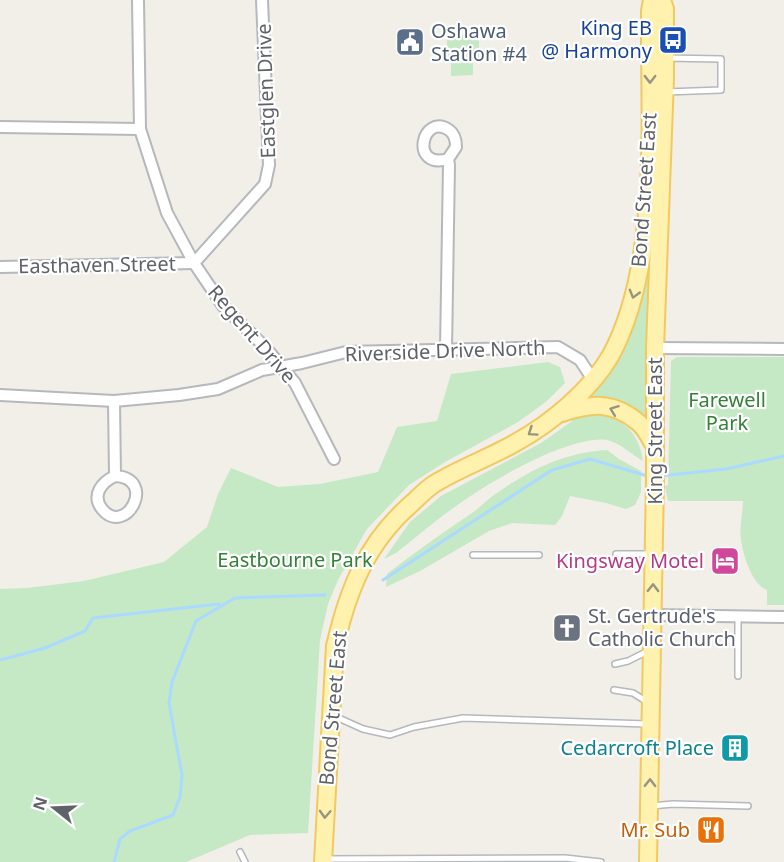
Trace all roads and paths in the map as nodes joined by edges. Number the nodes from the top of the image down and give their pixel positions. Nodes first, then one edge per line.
1 (138, 0) edge
2 (262, 0) edge
3 (652, 0) edge
4 (662, 0) edge
5 (665, 58) junction
6 (665, 92) junction
7 (0, 127) edge
8 (140, 129) junction
9 (448, 159) dead end
10 (194, 262) junction
11 (0, 267) edge
12 (656, 348) junction
13 (784, 349) edge
14 (446, 350) junction
15 (282, 367) junction
16 (593, 380) junction
17 (0, 395) edge
18 (114, 401) junction
19 (558, 415) junction
20 (656, 454) junction
21 (334, 459) dead end
22 (115, 476) dead end
23 (616, 554) dead end
24 (654, 554) junction
25 (473, 555) dead end
26 (539, 555) dead end
27 (653, 615) junction
28 (738, 616) junction
29 (784, 617) edge
30 (652, 649) junction
31 (615, 664) dead end
32 (738, 676) dead end
33 (614, 690) dead end
34 (651, 705) junction
35 (330, 714) junction
36 (651, 724) junction
37 (649, 806) junction
38 (748, 806) dead end
39 (240, 852) dead end
40 (323, 860) edge
41 (245, 862) edge
42 (601, 862) edge
43 (648, 862) edge

1 - 8 street, Regent Drive
2 - 10 street, Eastglen Drive
3 -> 16 main road, Bond Street East
4 - 5 main road, King Street East
5 - 6 main road, King Street East
5 - 6 lane
6 - 12 main road, King Street East
7 - 8 street
8 - 10 street, Regent Drive
9 - 14 street
10 - 11 street, Easthaven Street
10 - 15 street, Regent Drive
12 - 13 street
12 - 20 main road, King Street East
14 - 15 street, Riverside Drive North
14 - 16 street, Riverside Drive North
15 - 18 street, Riverside Drive North
15 - 21 street, Regent Drive
16 - 19 main road, Bond Street East
17 - 18 street, Riverside Drive North
18 - 22 street
20 -> 19 main road
19 -> 35 main road, Bond Street East
20 - 24 main road, King Street East
23 - 24 lane
27 -> 24 main road, King Street East
25 - 26 lane
27 - 28 street
27 - 30 main road, King Street East
28 - 29 street
28 - 32 lane
30 - 31 lane
30 - 34 main road, King Street East
33 - 34 lane
34 - 36 main road, King Street East
35 - 36 lane
35 -> 40 main road, Bond Street East
37 -> 36 main road, King Street East
37 - 38 lane
37 - 43 main road, King Street East
39 - 41 lane
40 - 42 lane

